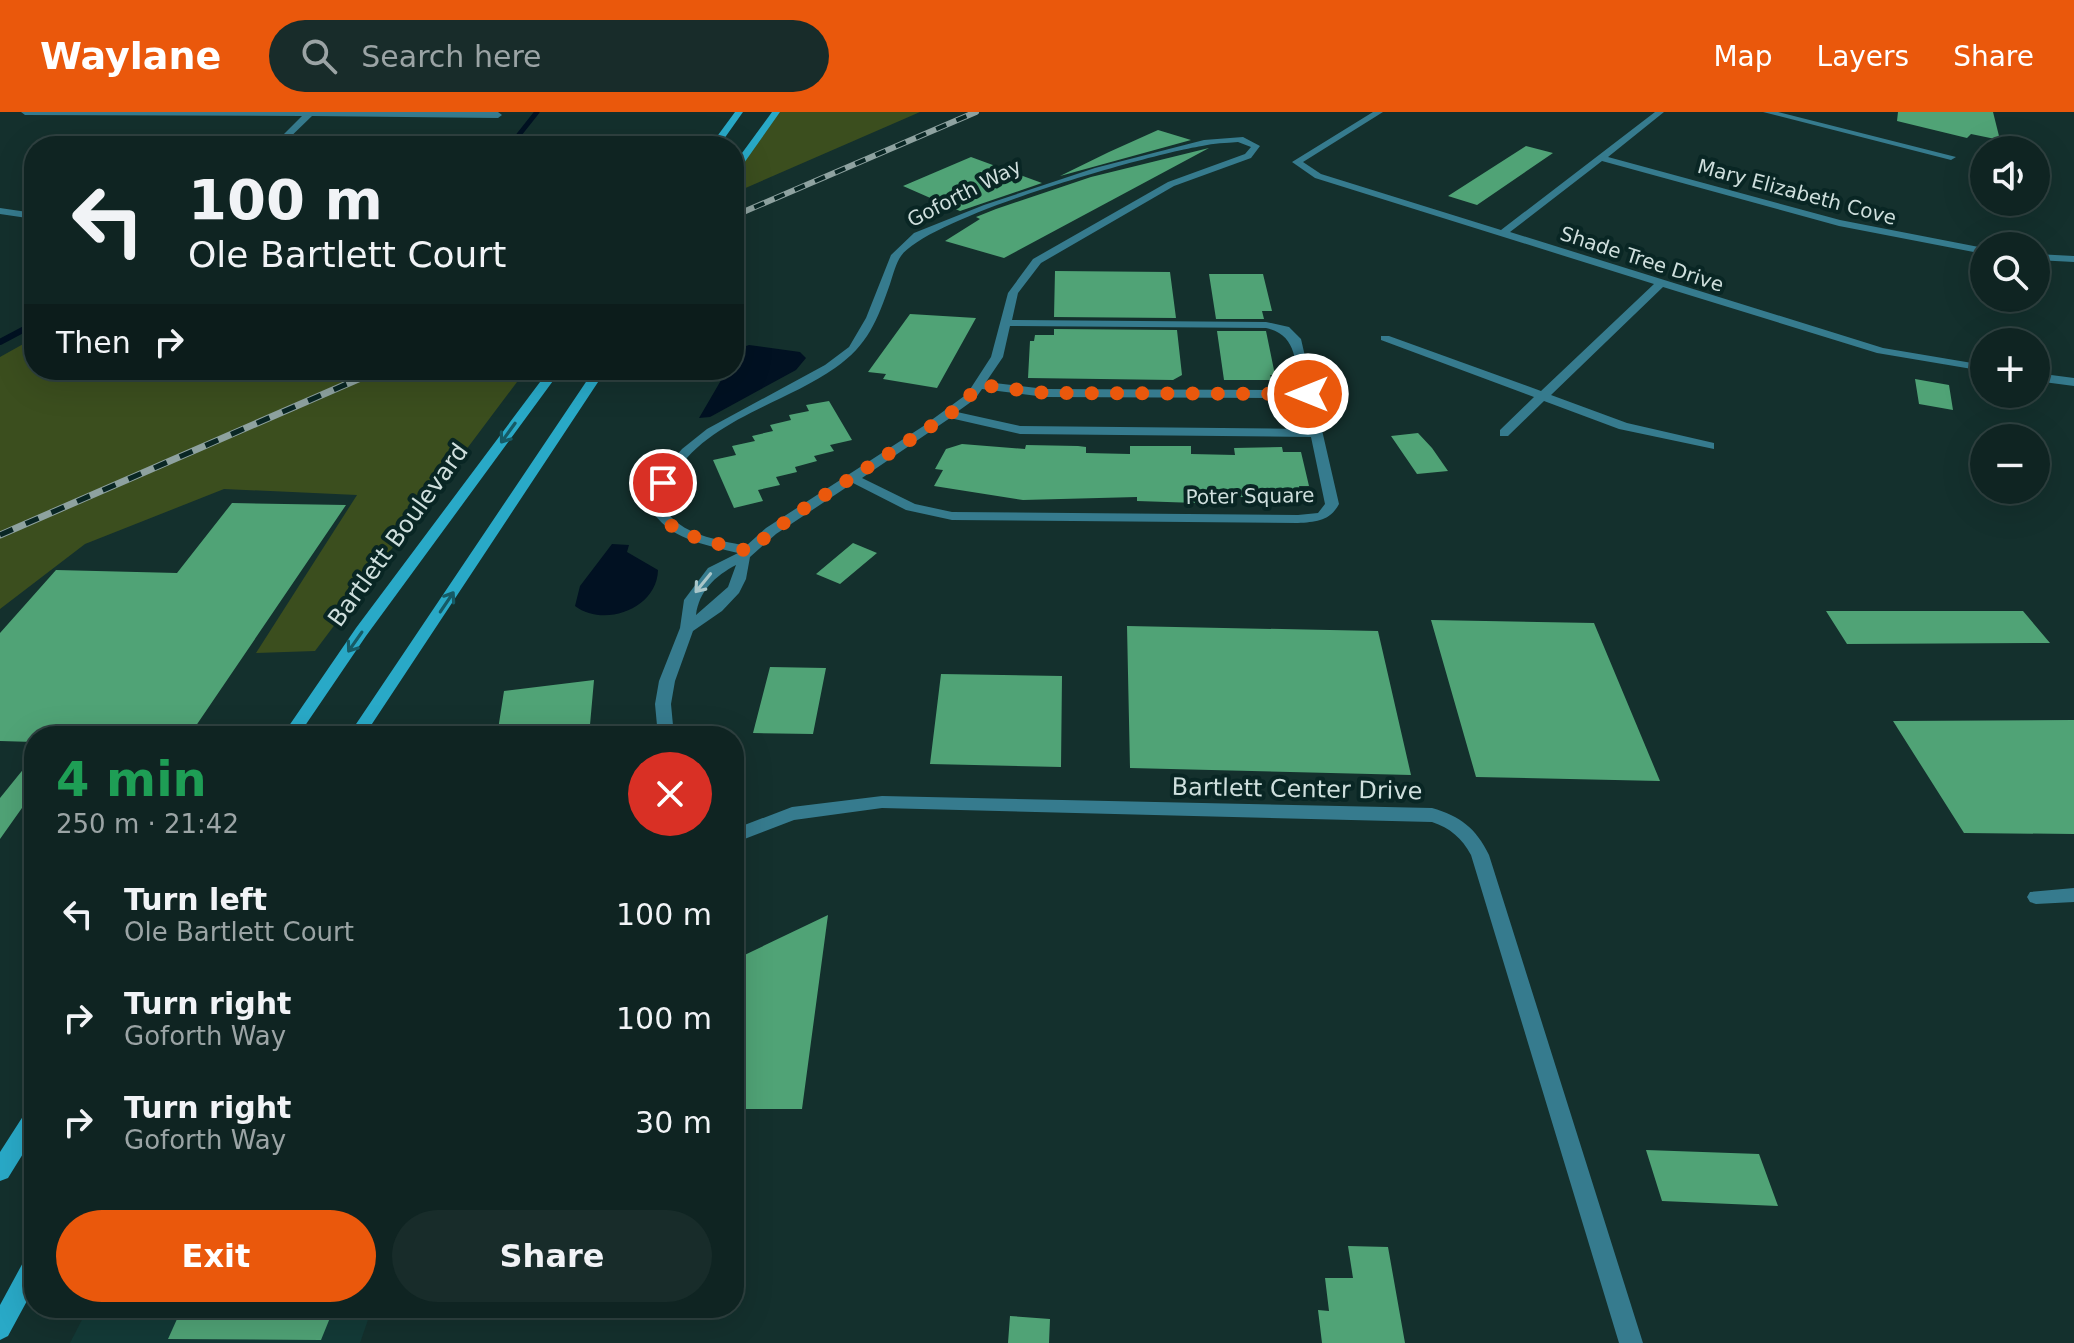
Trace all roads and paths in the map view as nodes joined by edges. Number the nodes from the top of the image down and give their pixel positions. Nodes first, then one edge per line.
1 (25, 112) edge
2 (197, 112) edge
3 (739, 112) edge
4 (776, 112) edge
5 (1379, 112) edge
6 (1660, 112) edge
7 (1767, 112) edge
8 (311, 113) edge
9 (404, 113) edge
10 (498, 115) dead end
11 (1247, 127) dead end
12 (287, 136) edge
13 (721, 136) edge
14 (744, 157) edge
15 (1951, 157) dead end
16 (1602, 158) junction
17 (1038, 175) dead end
18 (0, 211) edge
19 (24, 215) edge
20 (1503, 233) junction
21 (1970, 249) edge
22 (2050, 258) edge
23 (2074, 259) edge
24 (1659, 285) junction
25 (1005, 323) junction
26 (1385, 338) dead end
27 (1970, 366) edge
28 (2050, 379) edge
29 (548, 380) edge
30 (593, 380) edge
31 (2074, 382) edge
32 (981, 385) junction
33 (1308, 394) junction
34 (1542, 397) junction
35 (950, 414) junction
36 (1316, 433) junction
37 (1504, 433) dead end
38 (1710, 446) dead end
39 (852, 478) junction
40 (746, 553) junction
41 (687, 628) junction
42 (297, 726) edge
43 (363, 726) edge
44 (665, 726) edge
45 (744, 832) edge
46 (2074, 895) edge
47 (2036, 897) dead end
48 (24, 1133) edge
49 (0, 1171) edge
50 (24, 1284) edge
51 (0, 1328) edge
52 (1631, 1343) edge

1 - 2 street
2 - 8 street
3 - 13 main road
4 - 14 main road
5 - 20 street, Shade Tree Drive
6 - 16 street
7 - 15 street
8 - 9 street
8 - 12 street
9 - 10 street
11 - 25 street
16 - 20 street
16 - 21 street, Mary Elizabeth Cove
17 - 40 street, Goforth Way
18 - 19 street
20 - 24 street, Shade Tree Drive
22 - 23 street
24 - 27 street, Shade Tree Drive
24 - 34 street
25 - 32 street
25 - 33 street, Poter Square
26 - 34 street
28 - 31 street
29 -> 42 main road, Bartlett Boulevard
43 -> 30 main road
32 - 33 street
32 - 35 street
33 - 36 street, Poter Square
34 - 37 street
34 - 38 street
35 - 36 street
35 - 39 street
36 - 39 street, Poter Square
39 - 40 street
40 - 41 street
40 -> 41 street
41 - 44 street
45 - 52 street, Bartlett Center Drive
46 - 47 street
48 - 49 main road
50 - 51 main road

